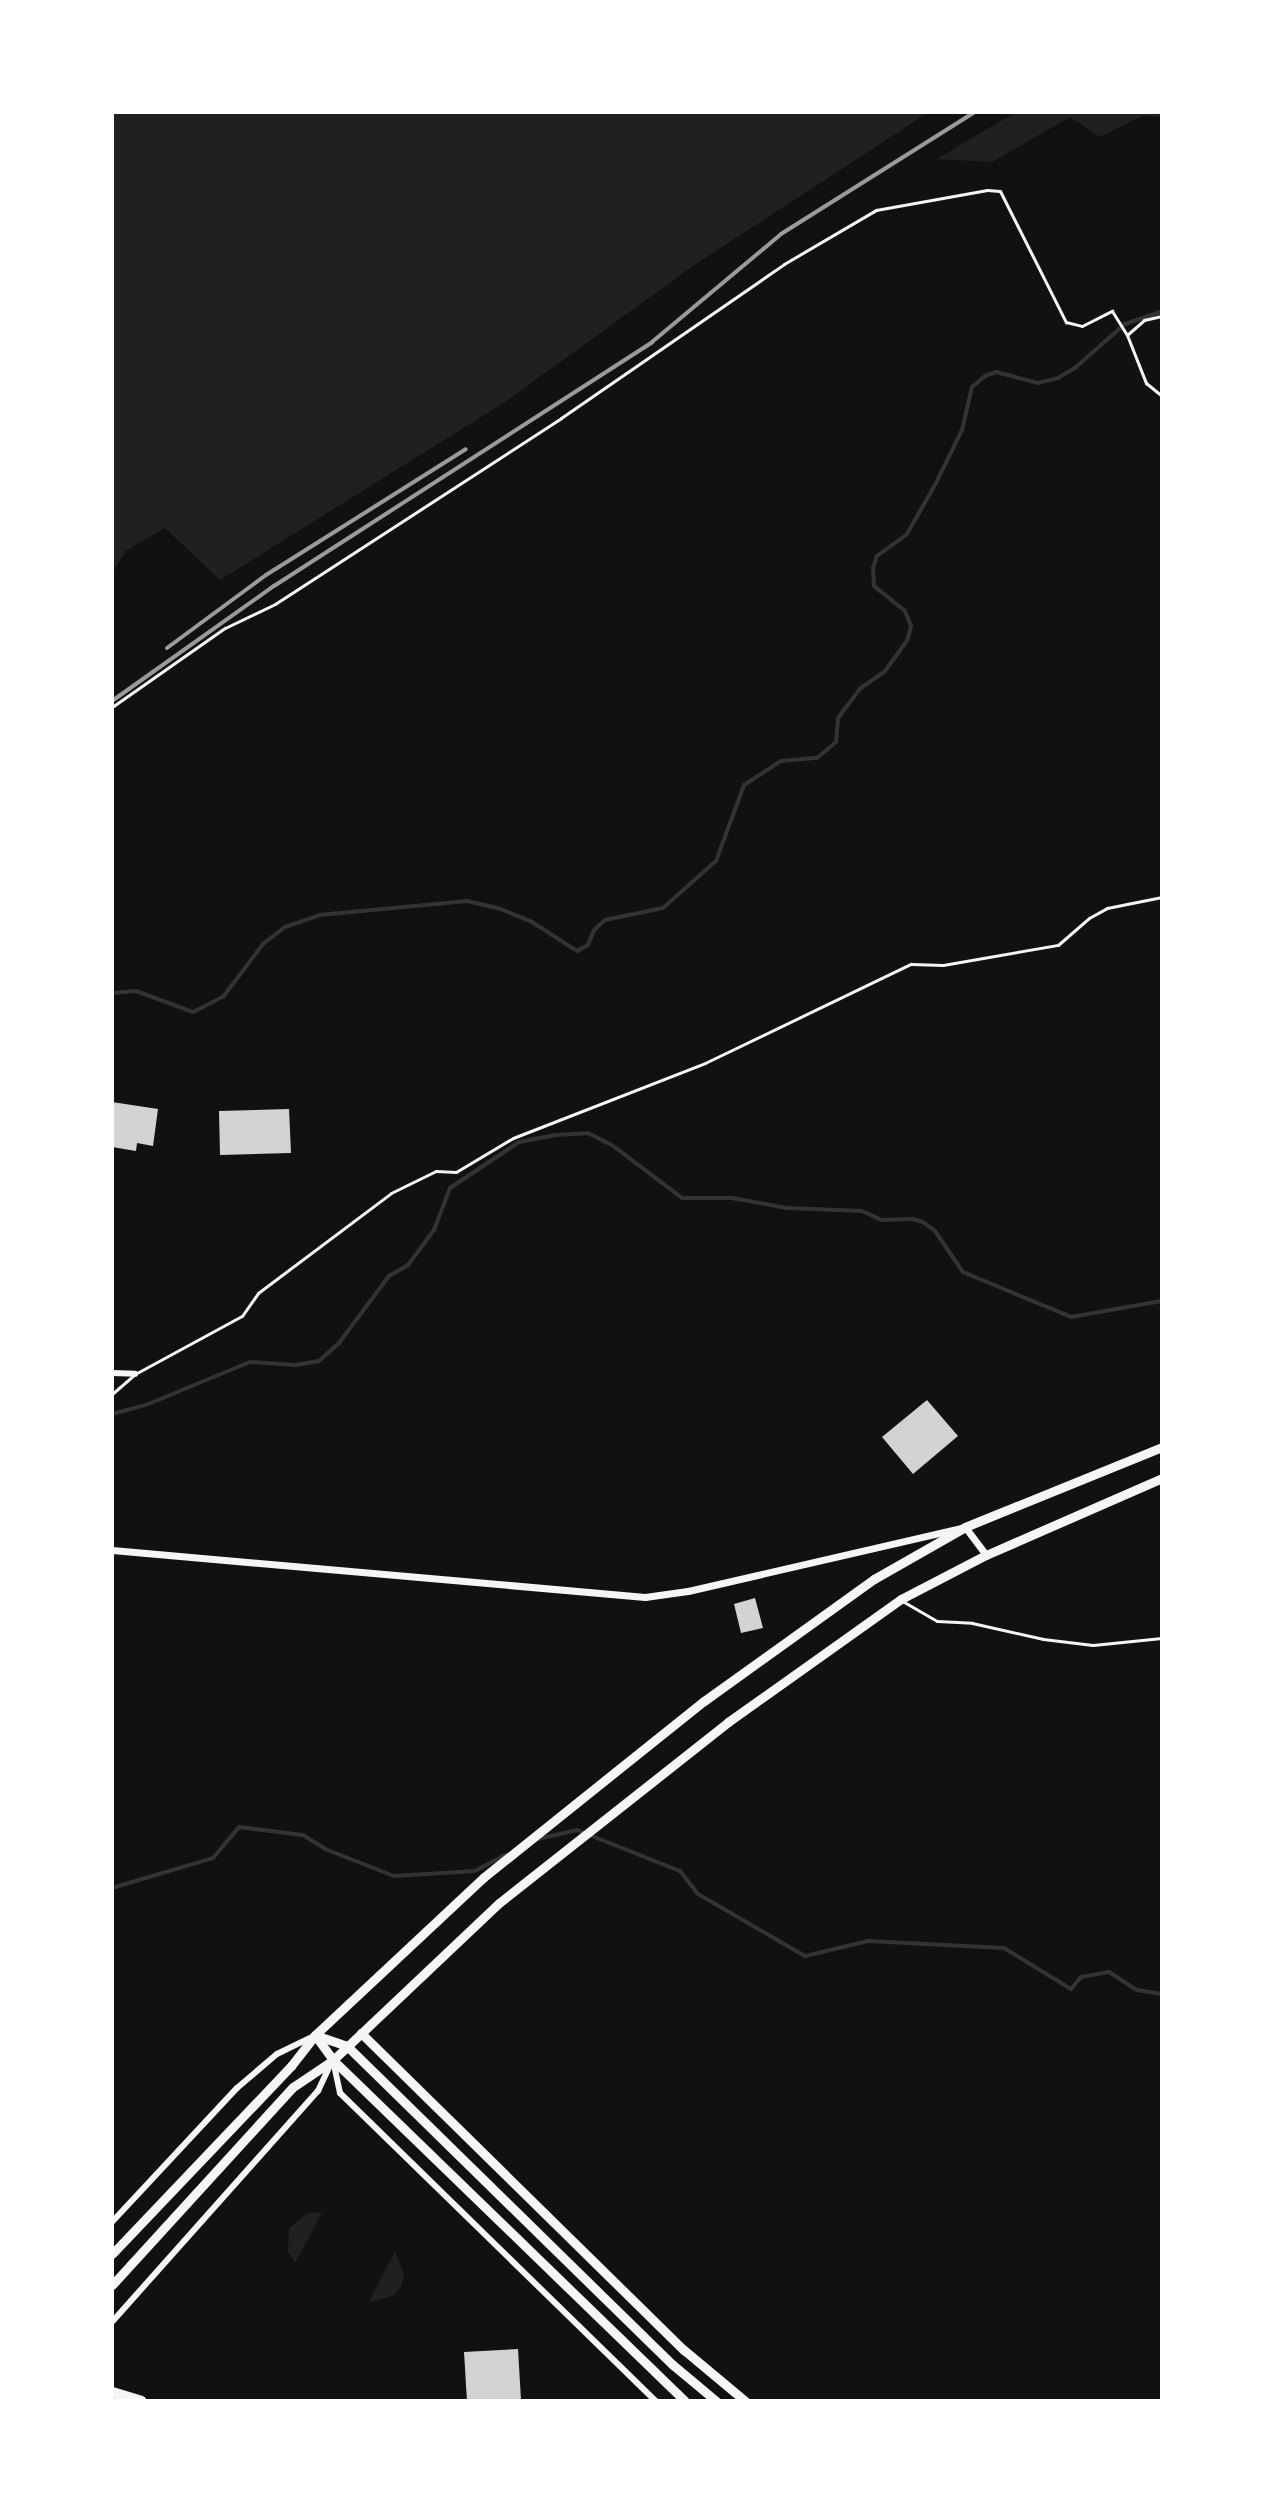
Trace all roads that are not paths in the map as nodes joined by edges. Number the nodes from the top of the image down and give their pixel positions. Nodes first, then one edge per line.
1 (1162, 316) edge
2 (1127, 335) junction
3 (1162, 396) edge
4 (112, 707) edge
5 (1162, 897) edge
6 (112, 1373) edge
7 (135, 1374) junction
8 (112, 1394) edge
9 (1162, 1447) edge
10 (1162, 1478) edge
11 (965, 1527) junction
12 (112, 1550) edge
13 (986, 1555) junction
14 (901, 1599) junction
15 (1162, 1638) edge
16 (361, 2033) junction
17 (315, 2035) junction
18 (347, 2046) junction
19 (333, 2060) junction
20 (112, 2222) edge
21 (112, 2254) edge
22 (112, 2285) edge
23 (112, 2322) edge
24 (684, 2350) junction
25 (673, 2365) junction
26 (112, 2392) edge
27 (141, 2401) edge
28 (656, 2401) edge
29 (685, 2401) edge
30 (716, 2401) edge
31 (745, 2401) edge

1 - 2 lane
2 - 3 lane
2 - 4 lane
5 - 7 lane
6 - 7 street
7 - 8 lane
9 - 11 main road
10 - 13 main road
11 - 12 street
11 - 13 street
11 - 17 main road
13 - 14 main road
14 - 15 lane
14 - 16 main road
16 - 18 main road
16 - 24 main road
17 - 18 main road
17 - 19 main road
17 - 20 street
17 - 21 main road
18 - 19 main road
18 - 25 main road
19 - 22 main road
19 - 23 street
19 - 28 street
19 - 29 main road
24 - 25 main road
24 - 31 main road
25 - 30 main road
26 - 27 highway

